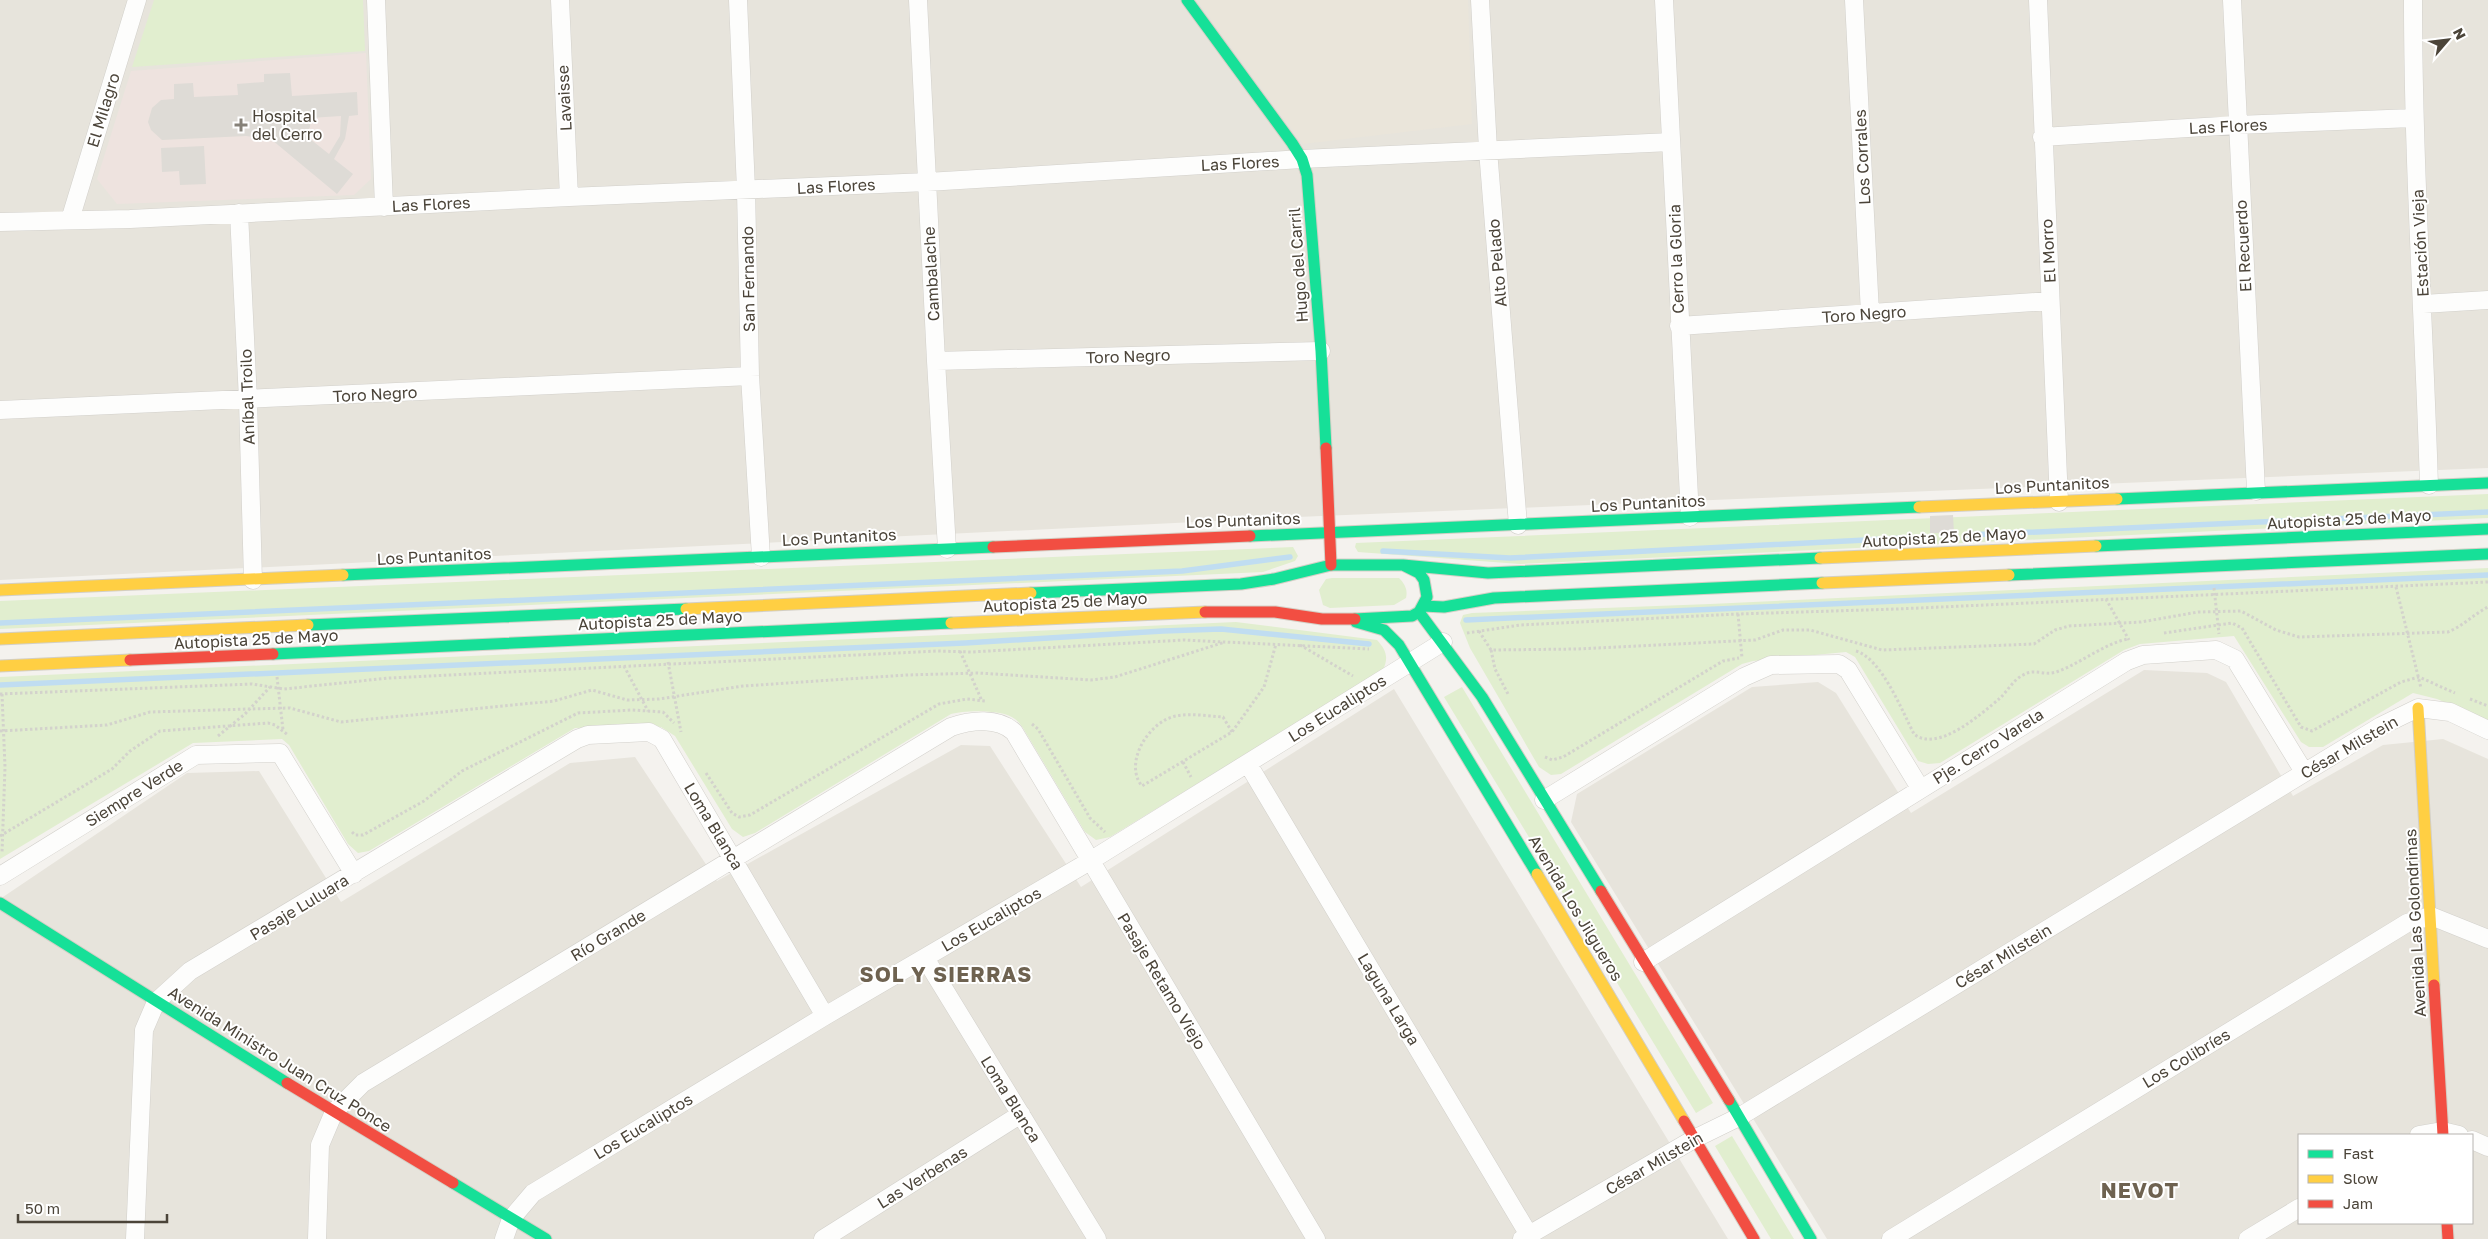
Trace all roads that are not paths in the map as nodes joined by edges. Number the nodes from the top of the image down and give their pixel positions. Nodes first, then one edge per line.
1 (136, 0) edge
2 (376, 0) edge
3 (560, 0) edge
4 (738, 0) edge
5 (918, 0) edge
6 (1187, 0) edge
7 (1480, 0) edge
8 (1664, 0) edge
9 (1854, 0) edge
10 (2038, 0) edge
11 (2232, 0) edge
12 (2413, 0) edge
13 (2413, 118) junction
14 (2237, 125) junction
15 (2042, 137) junction
16 (1671, 142) junction
17 (1488, 150) junction
18 (1302, 159) junction
19 (927, 182) junction
20 (746, 190) junction
21 (569, 196) junction
22 (384, 207) junction
23 (239, 213) junction
24 (70, 220) junction
25 (0, 222) edge
26 (2488, 300) edge
27 (2050, 301) junction
28 (2423, 304) junction
29 (1870, 313) junction
30 (1678, 326) junction
31 (1321, 351) junction
32 (936, 361) junction
33 (750, 376) junction
34 (248, 400) junction
35 (0, 410) edge
36 (2488, 483) edge
37 (2429, 485) junction
38 (2256, 491) junction
39 (2059, 502) junction
40 (1690, 517) junction
41 (1518, 525) junction
42 (2488, 529) edge
43 (1328, 532) junction
44 (947, 549) junction
45 (2488, 554) edge
46 (761, 557) junction
47 (1331, 565) junction
48 (1403, 565) junction
49 (1318, 567) junction
50 (252, 580) junction
51 (1304, 584) dead end
52 (0, 590) edge
53 (1306, 606) dead end
54 (1421, 609) junction
55 (1322, 619) junction
56 (1349, 620) junction
57 (0, 639) edge
58 (1443, 642) junction
59 (1410, 663) junction
60 (0, 666) edge
61 (2422, 709) junction
62 (999, 724) joint
63 (2488, 730) edge
64 (666, 745) joint
65 (1248, 764) junction
66 (2304, 772) junction
67 (1920, 788) junction
68 (1544, 800) junction
69 (734, 859) junction
70 (1090, 861) junction
71 (1, 867) edge
72 (354, 874) junction
73 (0, 903) edge
74 (2431, 916) junction
75 (2488, 939) edge
76 (924, 958) junction
77 (1643, 962) junction
78 (156, 1002) junction
79 (825, 1016) junction
80 (334, 1112) junction
81 (1021, 1114) junction
82 (1739, 1117) junction
83 (2448, 1134) edge
84 (1694, 1138) junction
85 (2473, 1140) edge
86 (2488, 1147) edge
87 (2298, 1209) edge
88 (511, 1219) junction
89 (2447, 1224) edge
90 (1526, 1237) edge
91 (135, 1239) edge
92 (317, 1239) edge
93 (504, 1239) edge
94 (546, 1239) edge
95 (822, 1239) edge
96 (1097, 1239) edge
97 (1316, 1239) edge
98 (1754, 1239) edge
99 (1811, 1239) edge
100 (1891, 1239) edge
101 (2248, 1239) edge
102 (2448, 1239) edge

1 - 24 street, El Milagro
2 - 22 street
3 - 21 street, Lavaisse
4 - 20 street, San Fernando
5 - 19 street, Cambalache
6 - 18 street, Hugo del Carril
7 - 17 street, Alto Pelado
8 - 16 street, Cerro la Gloria
9 - 29 street, Los Corrales
10 - 15 street, El Morro
11 - 14 street, El Recuerdo
12 - 13 street, Estación Vieja
13 - 14 street, Las Flores
13 - 28 street, Estación Vieja
14 - 15 street, Las Flores
14 - 38 street, El Recuerdo
15 - 27 street, El Morro
16 - 17 street, Las Flores
16 - 30 street, Cerro la Gloria
17 - 18 street, Las Flores
17 - 41 street, Alto Pelado
18 - 19 street, Las Flores
18 - 31 street, Hugo del Carril
19 - 20 street, Las Flores
19 - 32 street, Cambalache
20 - 21 street, Las Flores
20 - 33 street, San Fernando
21 - 22 street, Las Flores
22 - 23 street, Las Flores
23 - 24 street, Las Flores
23 - 34 street, Aníbal Troilo
24 - 25 street, Las Flores
26 - 28 street
27 - 29 street, Toro Negro
27 - 39 street, El Morro
28 - 37 street, Estación Vieja
29 - 30 street, Toro Negro
30 - 40 street, Cerro la Gloria
31 - 32 street, Toro Negro
31 - 43 street, Hugo del Carril
32 - 44 street, Cambalache
33 - 34 street, Toro Negro
33 - 46 street, San Fernando
34 - 35 street, Toro Negro
34 - 50 street, Aníbal Troilo
36 - 37 street, Los Puntanitos
37 - 38 street, Los Puntanitos
38 - 39 street, Los Puntanitos
39 - 40 street, Los Puntanitos
40 - 41 street, Los Puntanitos
41 - 43 street, Los Puntanitos
42 - 48 street, Autopista 25 de Mayo
43 - 44 street, Los Puntanitos
43 - 47 street, Hugo del Carril
44 - 46 street, Los Puntanitos
45 - 54 street
46 - 50 street, Los Puntanitos
47 - 48 street, Autopista 25 de Mayo
47 - 49 street, Autopista 25 de Mayo
48 - 54 street
49 - 51 street
49 - 57 street, Autopista 25 de Mayo
50 - 52 street, Los Puntanitos
53 - 55 street
54 - 56 street
54 - 58 street, Avenida Los Jilgueros
55 - 56 street, Autopista 25 de Mayo
55 - 60 street, Autopista 25 de Mayo
56 - 59 street, Avenida Los Jilgueros
58 - 59 street, Los Eucaliptos
58 - 68 street, Avenida Los Jilgueros
59 - 65 street, Los Eucaliptos
59 - 84 street, Avenida Los Jilgueros
61 - 63 street
61 - 66 street, César Milstein
61 - 74 street, Avenida Las Golondrinas
62 - 69 street, Río Grande
62 - 70 street, Pasaje Retamo Viejo
64 - 69 street, Loma Blanca
64 - 72 street, Pasaje Luluara
65 - 70 street, Los Eucaliptos
65 - 90 street, Laguna Larga
66 - 67 street, Pje. Cerro Varela
66 - 82 street, César Milstein
67 - 68 street
67 - 77 street, Pje. Cerro Varela
68 - 77 street, Avenida Los Jilgueros
69 - 79 street, Loma Blanca
69 - 80 street, Río Grande
70 - 76 street, Los Eucaliptos
70 - 97 street, Pasaje Retamo Viejo
71 - 72 street, Siempre Verde
72 - 78 street, Pasaje Luluara
73 - 78 street, Avenida Ministro Juan Cruz Ponce
74 - 75 street
74 - 83 street, Avenida Las Golondrinas
74 - 100 street, Los Colibríes
76 - 79 street, Los Eucaliptos
76 - 81 street, Loma Blanca
77 - 82 street, Avenida Los Jilgueros
78 - 80 street, Avenida Ministro Juan Cruz Ponce
78 - 91 street, Pasaje Luluara
79 - 88 street, Los Eucaliptos
80 - 88 street, Avenida Ministro Juan Cruz Ponce
80 - 92 street, Río Grande
81 - 95 street, Las Verbenas
81 - 96 street, Loma Blanca
82 - 84 street, César Milstein
82 - 99 street, Avenida Los Jilgueros
84 - 90 street, César Milstein
84 - 98 street, Avenida Los Jilgueros
85 - 86 street
87 - 101 street
88 - 93 street, Los Eucaliptos
88 - 94 street, Avenida Ministro Juan Cruz Ponce
89 - 102 street

